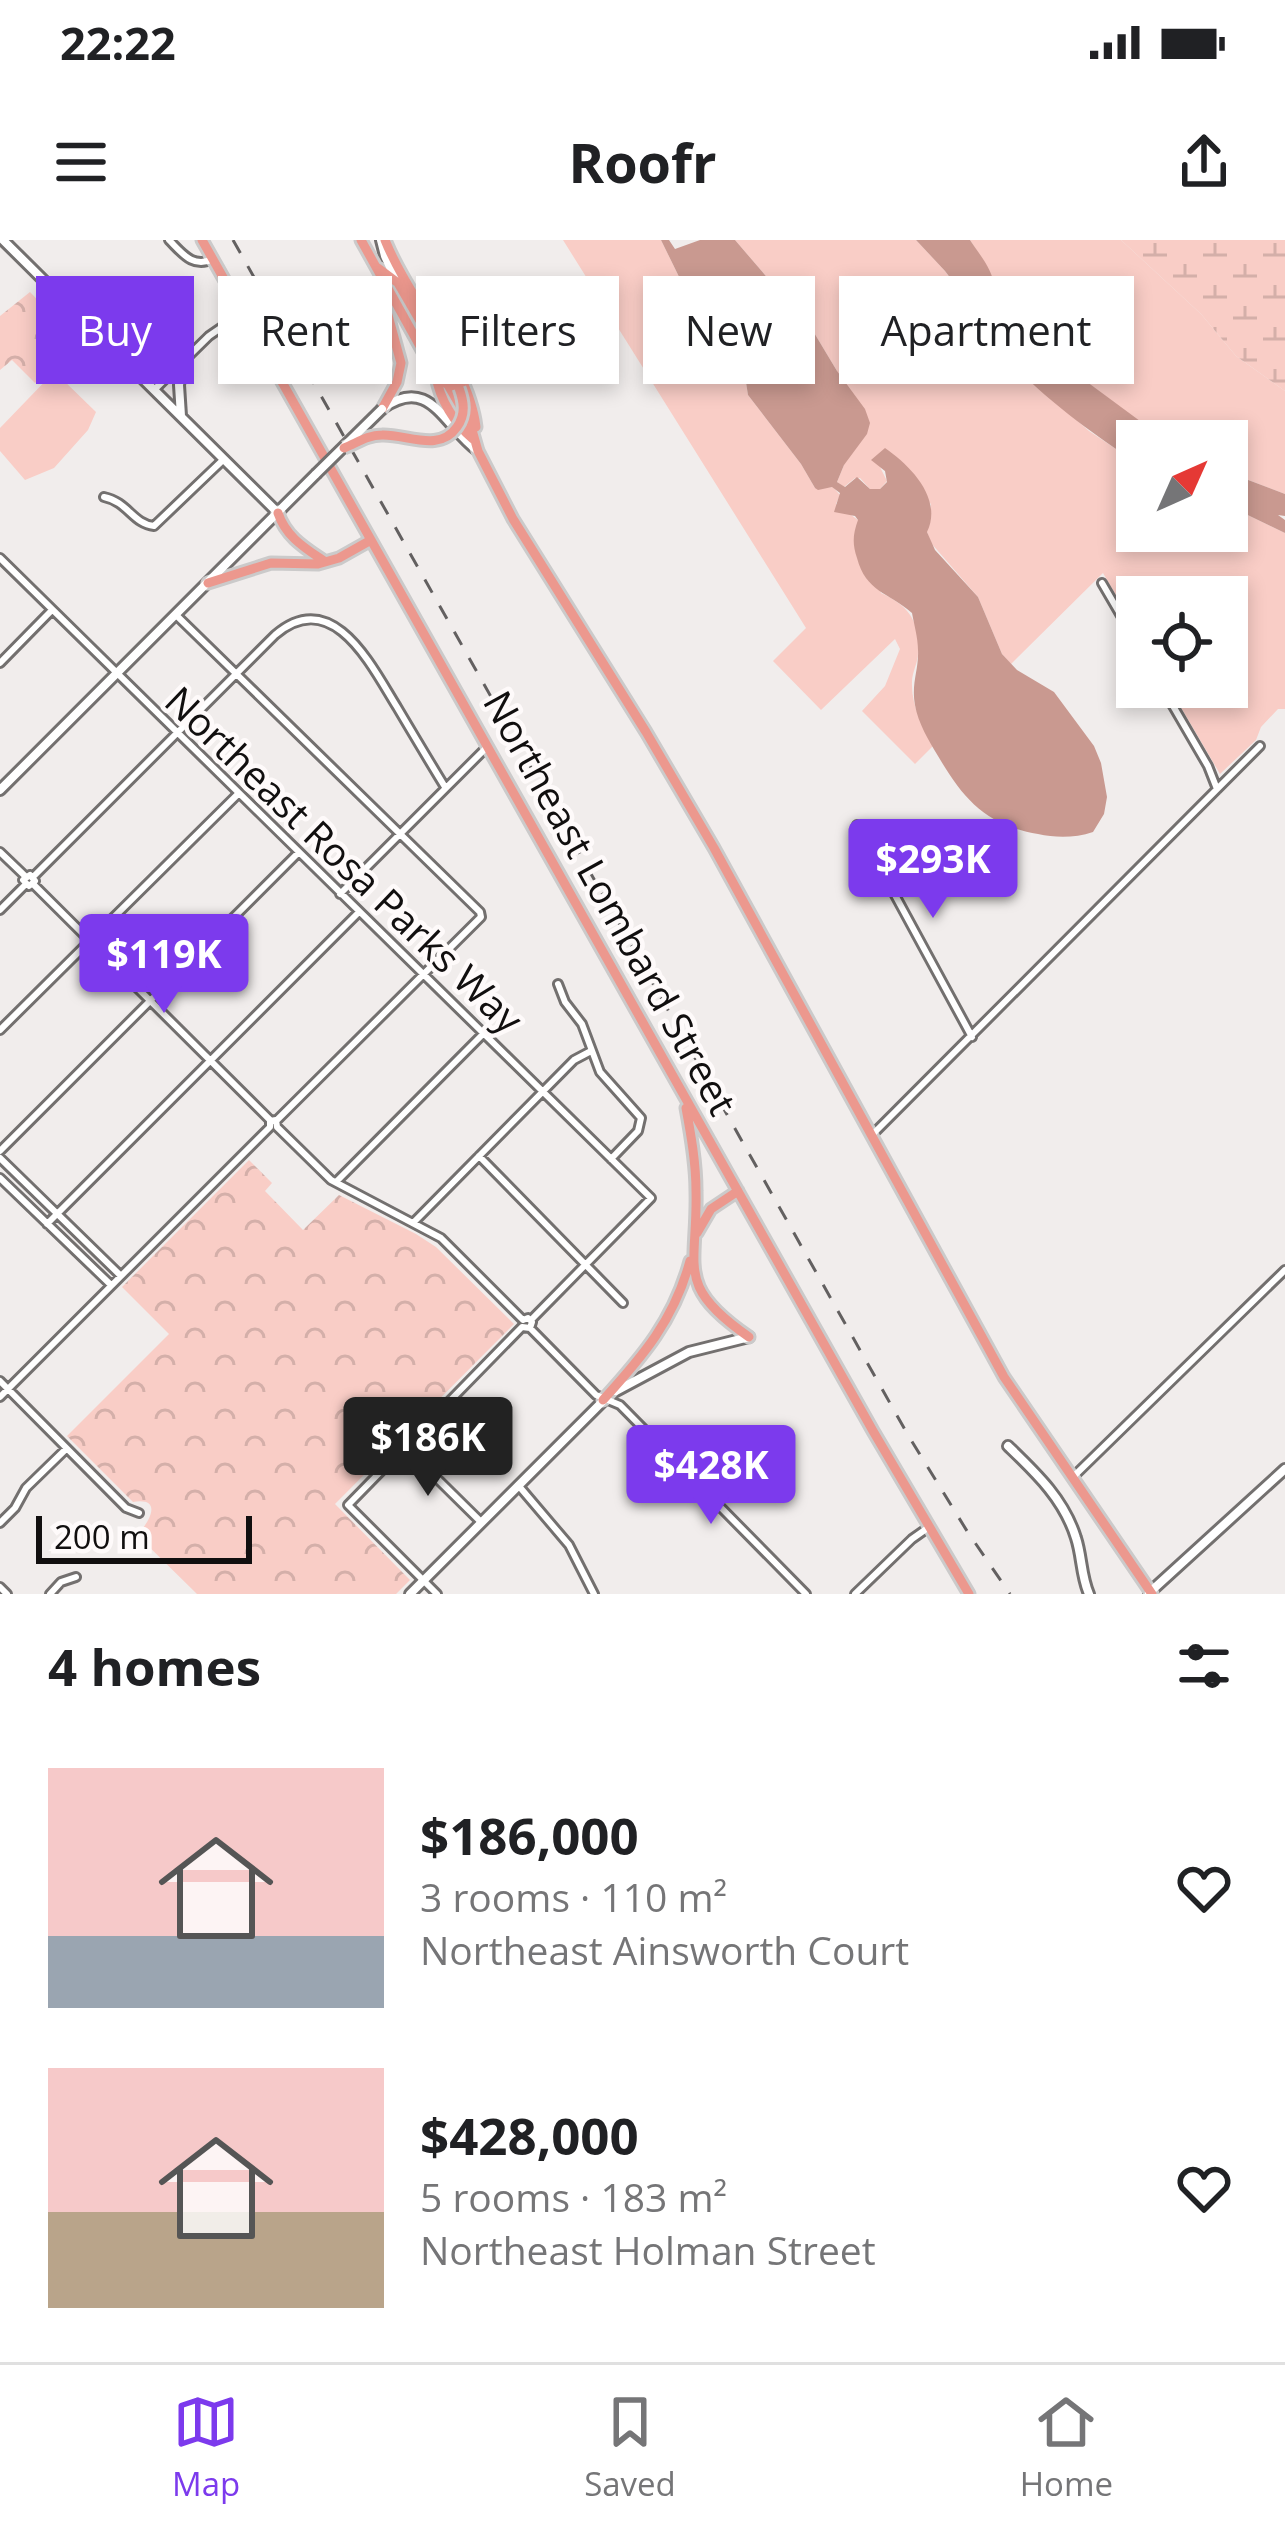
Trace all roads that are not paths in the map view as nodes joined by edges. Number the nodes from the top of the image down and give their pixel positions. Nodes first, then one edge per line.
1 (3, 240) edge
2 (169, 240) edge
3 (202, 240) edge
4 (361, 240) edge
5 (383, 240) edge
6 (213, 260) junction
7 (375, 267) junction
8 (222, 276) edge
9 (398, 283) junction
10 (218, 329) edge
11 (194, 350) edge
12 (160, 384) edge
13 (179, 384) edge
14 (283, 384) edge
15 (154, 390) junction
16 (382, 409) junction
17 (182, 418) junction
18 (344, 448) junction
19 (478, 451) junction
20 (224, 459) junction
21 (104, 497) dead end
22 (278, 513) junction
23 (371, 540) junction
24 (0, 558) edge
25 (325, 561) junction
26 (208, 583) junction
27 (1102, 583) dead end
28 (1116, 607) edge
29 (52, 610) junction
30 (176, 615) junction
31 (0, 663) edge
32 (116, 674) junction
33 (236, 674) junction
34 (1174, 708) edge
35 (177, 734) junction
36 (488, 746) junction
37 (1260, 746) dead end
38 (445, 787) junction
39 (1217, 789) junction
40 (0, 790) edge
41 (238, 794) junction
42 (857, 825) dead end
43 (400, 834) junction
44 (0, 852) edge
45 (298, 853) junction
46 (29, 881) junction
47 (340, 894) junction
48 (0, 910) edge
49 (359, 912) junction
50 (89, 941) junction
51 (422, 975) junction
52 (558, 983) dead end
53 (150, 1001) junction
54 (0, 1030) edge
55 (483, 1034) junction
56 (972, 1037) junction
57 (592, 1051) junction
58 (210, 1061) junction
59 (542, 1091) junction
60 (684, 1096) junction
61 (273, 1124) junction
62 (872, 1136) junction
63 (0, 1154) edge
64 (479, 1156) junction
65 (611, 1159) junction
66 (0, 1178) edge
67 (336, 1182) junction
68 (738, 1191) junction
69 (57, 1214) junction
70 (415, 1222) junction
71 (47, 1223) junction
72 (693, 1248) junction
73 (586, 1265) junction
74 (1285, 1270) edge
75 (121, 1276) junction
76 (111, 1285) junction
77 (623, 1304) dead end
78 (527, 1324) junction
79 (749, 1337) joint
80 (0, 1381) edge
81 (8, 1389) junction
82 (0, 1397) edge
83 (603, 1400) junction
84 (404, 1446) junction
85 (1008, 1446) dead end
86 (66, 1449) junction
87 (1285, 1469) edge
88 (1072, 1478) junction
89 (518, 1485) junction
90 (140, 1514) dead end
91 (482, 1522) junction
92 (0, 1523) edge
93 (929, 1527) junction
94 (76, 1577) dead end
95 (423, 1581) junction
96 (0, 1587) edge
97 (1150, 1593) edge
98 (7, 1594) edge
99 (50, 1594) edge
100 (410, 1594) edge
101 (437, 1594) edge
102 (594, 1594) edge
103 (806, 1594) edge
104 (855, 1594) edge
105 (970, 1594) edge
106 (1089, 1594) edge

1 - 15 street
2 - 6 street
3 - 6 main road, Northeast Lombard Street
4 - 7 main road
5 - 9 street
5 - 19 main road
6 - 8 main road, Northeast Lombard Street
7 - 9 main road
7 - 16 main road
7 - 19 main road
9 - 18 main road, bridge
10 - 11 street
12 - 15 street
13 - 17 street
14 - 23 main road, Northeast Lombard Street
15 - 17 street
16 - 18 street, bridge
16 - 19 street
17 - 20 street
18 - 22 street, bridge
19 - 62 main road
20 - 21 street
20 - 22 street
22 - 25 main road
22 - 26 street
23 - 25 main road
23 - 36 main road, Northeast Lombard Street
24 - 29 street, Northeast Rosa Parks Way
25 - 26 main road
26 - 30 street
27 - 28 street
29 - 31 street
29 - 32 street, Northeast Rosa Parks Way
30 - 32 street
30 - 33 street
32 - 35 street, Northeast Rosa Parks Way
32 - 40 street
33 - 35 street
33 - 38 street
33 - 43 street
34 - 39 street
35 - 41 street, Northeast Rosa Parks Way
35 - 46 street
36 - 38 street
36 - 60 main road, Northeast Lombard Street
37 - 39 street
38 - 43 street
39 - 56 street
41 - 45 street, Northeast Rosa Parks Way
41 - 50 street
42 - 56 street
43 - 47 street
43 - 51 street
44 - 46 street
45 - 47 street, Northeast Rosa Parks Way
45 - 53 street
46 - 48 street
46 - 50 street
47 - 49 street, Northeast Rosa Parks Way
49 - 51 street, Northeast Rosa Parks Way
49 - 58 street
50 - 53 street
50 - 54 street
51 - 55 street, Northeast Rosa Parks Way
51 - 61 street
52 - 57 street
53 - 58 street
53 - 63 street
55 - 59 street, Northeast Rosa Parks Way
55 - 67 street
56 - 62 street
57 - 59 street
57 - 65 street
58 - 61 street
58 - 69 street
59 - 64 street
59 - 65 street, Northeast Rosa Parks Way
60 - 68 main road, Northeast Lombard Street
60 - 72 main road
61 - 67 street
61 - 75 street
62 - 88 main road
63 - 69 street
64 - 70 street
64 - 73 street
65 - 73 street, Northeast Rosa Parks Way
66 - 71 street
67 - 70 street
68 - 72 main road
68 - 93 main road, Northeast Lombard Street
69 - 71 street
69 - 75 street
70 - 78 street
71 - 76 street
72 - 79 main road
72 - 83 main road
73 - 77 street
73 - 78 street
74 - 88 street
75 - 76 street
76 - 81 street
78 - 83 street
78 - 84 street
79 - 83 street
80 - 81 street
81 - 82 street
81 - 86 street
83 - 89 street
83 - 103 street
84 - 91 street
84 - 95 street
85 - 106 street
86 - 90 street
86 - 92 street
87 - 97 street
88 - 97 main road
89 - 91 street
89 - 102 street
91 - 95 street
93 - 104 street
93 - 105 main road, Northeast Lombard Street
94 - 99 street
95 - 100 street
95 - 101 street
96 - 98 street

